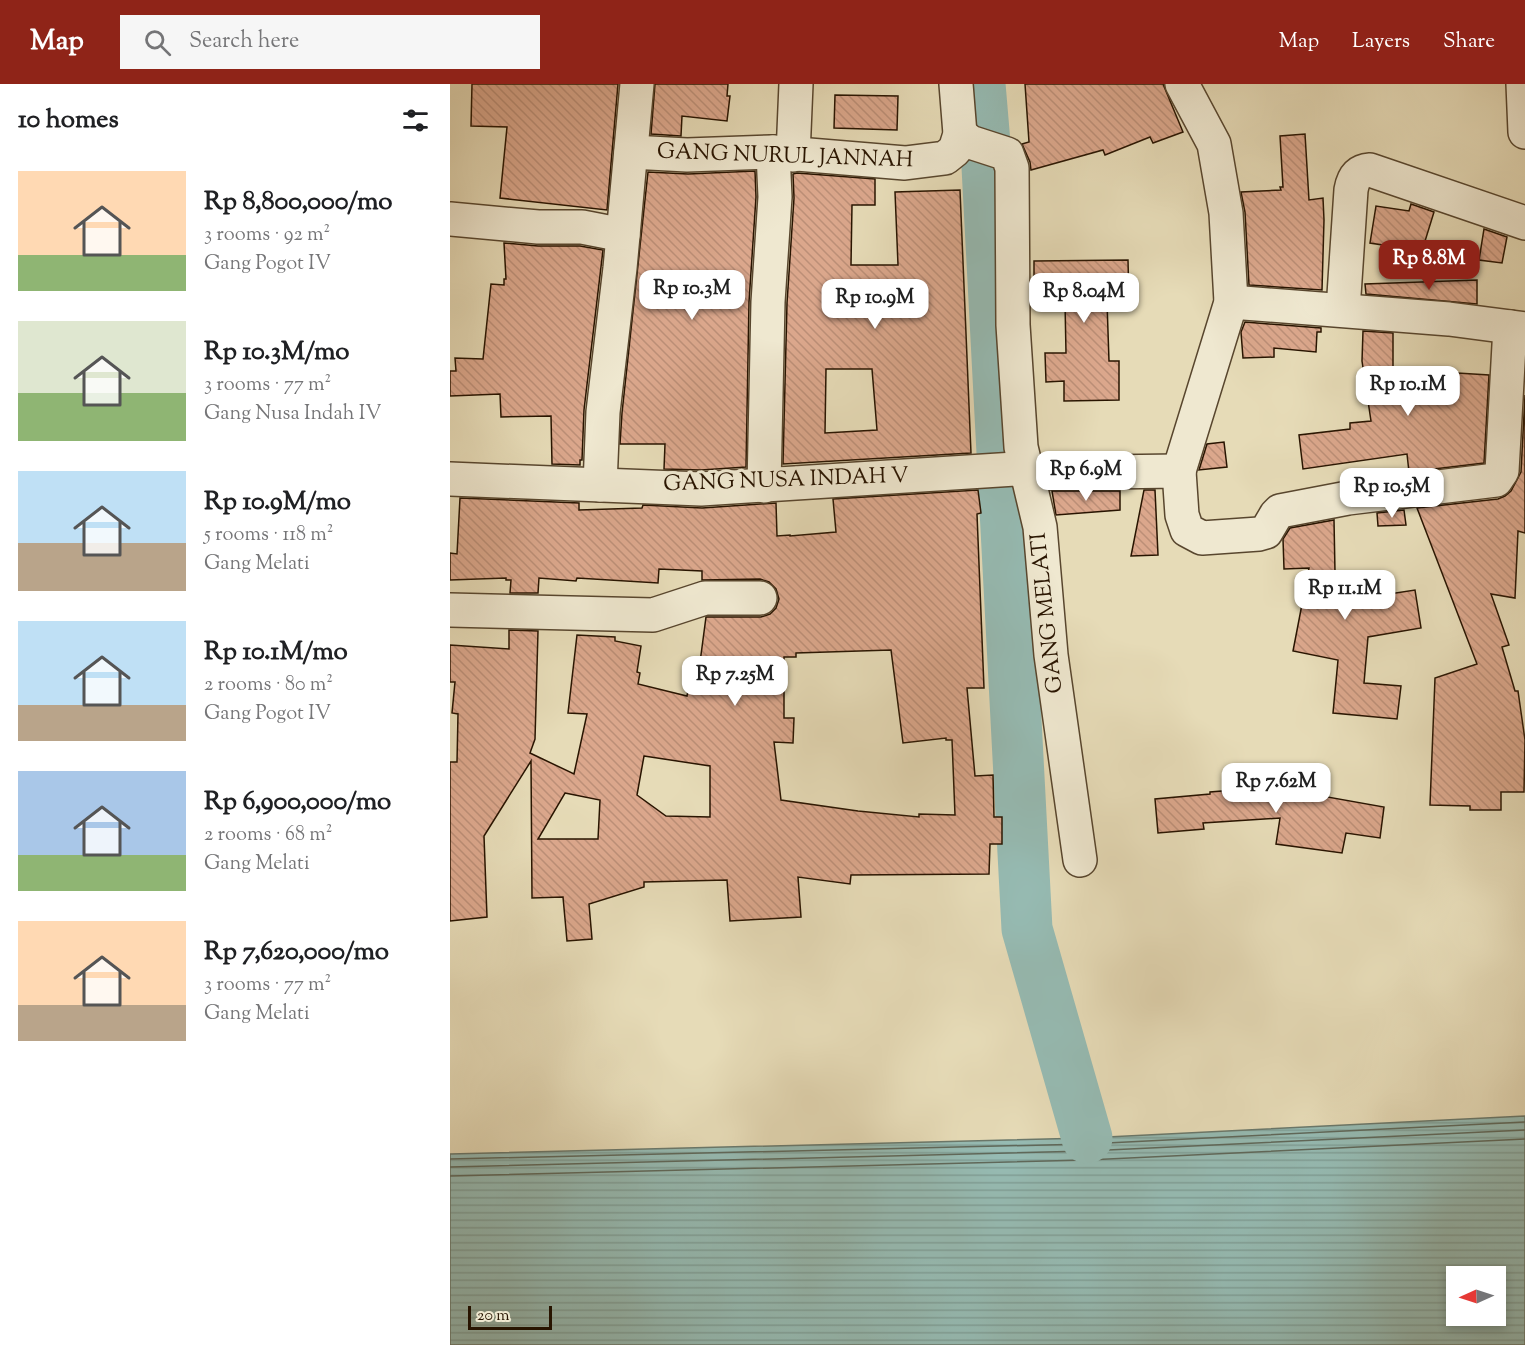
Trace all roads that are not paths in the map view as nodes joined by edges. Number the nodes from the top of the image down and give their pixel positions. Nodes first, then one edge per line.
1 (637, 84) edge
2 (796, 84) edge
3 (956, 84) edge
4 (1182, 84) edge
5 (1523, 84) edge
6 (1525, 132) edge
7 (976, 142) junction
8 (631, 152) junction
9 (783, 154) junction
10 (450, 219) edge
11 (1525, 223) edge
12 (623, 235) junction
13 (1231, 302) junction
14 (1343, 310) junction
15 (1517, 328) edge
16 (1009, 471) junction
17 (1179, 471) junction
18 (450, 479) edge
19 (600, 485) junction
20 (764, 486) junction
21 (760, 598) dead end
22 (450, 610) edge
23 (1080, 860) dead end

1 - 8 street
2 - 9 street
3 - 7 street, GANG MELATI
4 - 13 street
5 - 6 street
7 - 9 street, GANG NURUL JANNAH
7 - 16 street, GANG MELATI
8 - 9 street, GANG NURUL JANNAH
8 - 12 street
9 - 20 street
10 - 12 street
11 - 14 street
12 - 19 street
13 - 14 street
13 - 17 street
14 - 15 street
15 - 17 street
16 - 17 street, GANG NUSA INDAH V
16 - 20 street, GANG NUSA INDAH V
16 - 23 street, GANG MELATI
18 - 19 street, GANG NUSA INDAH V
19 - 20 street, GANG NUSA INDAH V
21 - 22 street

